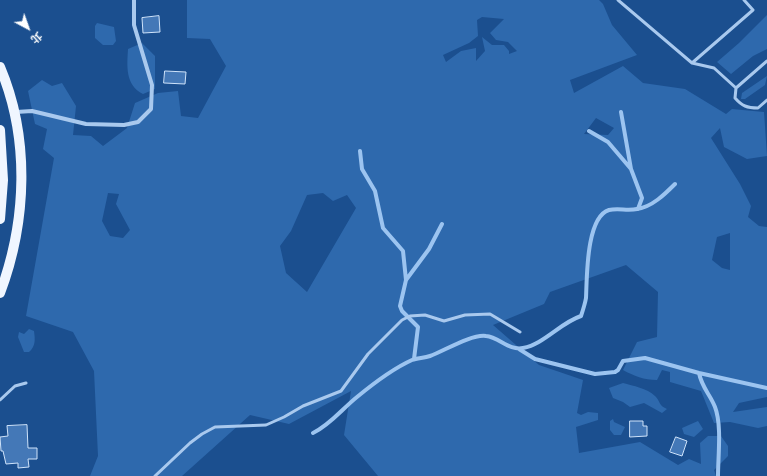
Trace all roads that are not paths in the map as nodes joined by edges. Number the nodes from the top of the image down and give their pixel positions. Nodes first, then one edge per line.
1 (134, 0) edge
2 (618, 0) edge
3 (744, 0) edge
4 (767, 61) edge
5 (692, 63) junction
6 (0, 67) edge
7 (736, 88) junction
8 (767, 100) edge
9 (16, 112) junction
10 (0, 130) edge
11 (0, 219) edge
12 (0, 293) edge
13 (520, 332) dead end
14 (26, 383) dead end
15 (0, 399) edge
16 (155, 476) edge

1 - 9 street
2 - 5 lane
3 - 5 lane
4 - 7 lane
5 - 7 lane
6 - 9 main road
7 - 8 lane
9 - 12 main road
10 - 11 main road
13 - 16 lane
14 - 15 lane

